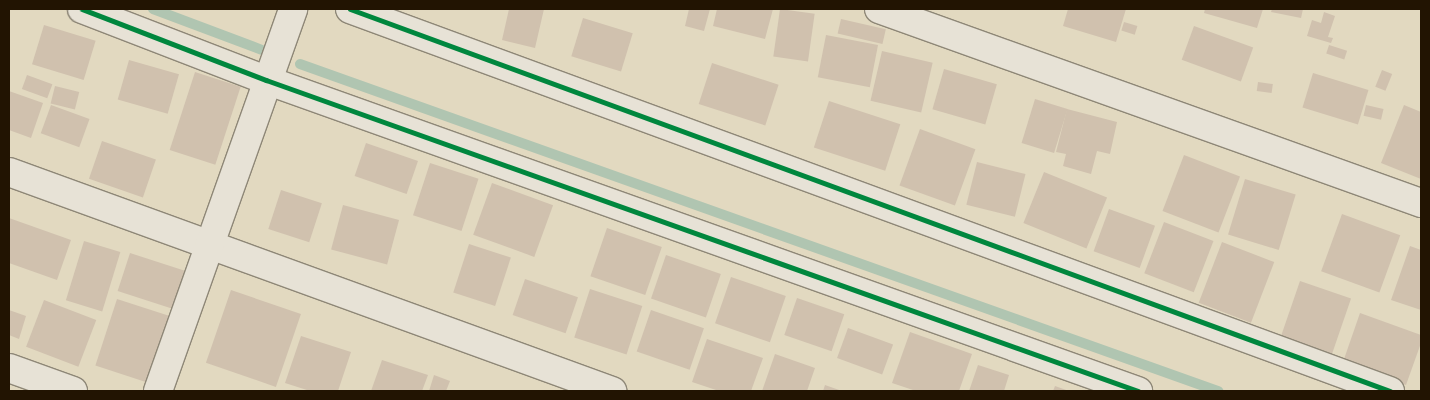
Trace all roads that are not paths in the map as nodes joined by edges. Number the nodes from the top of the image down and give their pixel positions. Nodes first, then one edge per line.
1 (82, 9) edge
2 (293, 9) edge
3 (350, 9) edge
4 (879, 9) edge
5 (266, 80) junction
6 (9, 172) edge
7 (1421, 203) edge
8 (208, 245) junction
9 (9, 368) edge
10 (73, 391) edge
11 (158, 391) edge
12 (612, 391) edge
13 (1138, 391) edge
14 (1390, 391) edge

1 - 5 street
2 - 5 street
3 - 14 street
4 - 7 street
5 - 8 street
5 - 13 street
6 - 8 street
8 - 11 street
8 - 12 street
9 - 10 street

